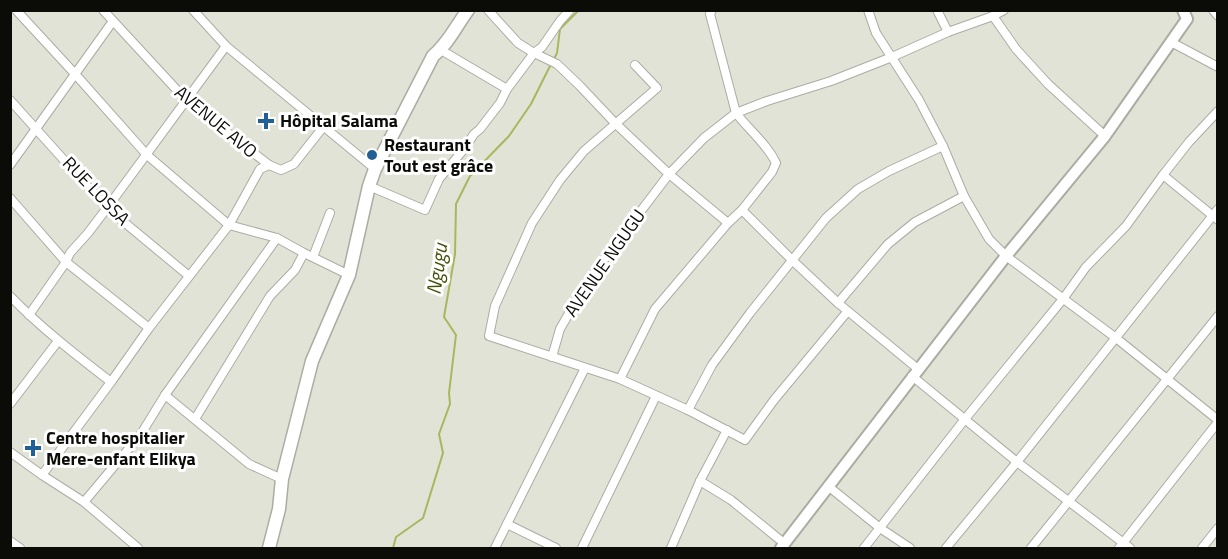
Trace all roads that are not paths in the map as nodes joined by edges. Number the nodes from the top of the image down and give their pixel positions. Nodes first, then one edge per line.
1 (16, 10) edge
2 (103, 10) edge
3 (193, 10) edge
4 (468, 10) edge
5 (488, 10) edge
6 (570, 10) edge
7 (712, 10) edge
8 (868, 10) edge
9 (937, 10) edge
10 (1004, 10) edge
11 (1213, 10) edge
12 (1188, 13) edge
13 (993, 16) junction
14 (1218, 16) edge
15 (113, 21) junction
16 (948, 32) junction
17 (1171, 42) junction
18 (226, 46) junction
19 (441, 50) junction
20 (534, 53) junction
21 (892, 57) junction
22 (635, 65) dead end
23 (1218, 67) edge
24 (76, 75) junction
25 (507, 89) junction
26 (10, 100) edge
27 (187, 101) junction
28 (1218, 111) edge
29 (736, 113) junction
30 (615, 123) junction
31 (324, 126) junction
32 (37, 128) junction
33 (1105, 136) junction
34 (943, 146) junction
35 (147, 155) junction
36 (10, 165) edge
37 (269, 165) junction
38 (375, 169) junction
39 (669, 174) junction
40 (1163, 175) junction
41 (369, 186) junction
42 (964, 196) junction
43 (10, 198) edge
44 (107, 208) junction
45 (1218, 209) edge
46 (742, 210) junction
47 (330, 213) dead end
48 (1215, 218) edge
49 (728, 223) junction
50 (229, 225) junction
51 (277, 238) junction
52 (304, 253) junction
53 (1006, 255) junction
54 (313, 257) junction
55 (792, 260) junction
56 (66, 262) junction
57 (349, 274) junction
58 (189, 276) junction
59 (10, 296) edge
60 (1063, 298) junction
61 (838, 303) junction
62 (847, 312) junction
63 (29, 315) junction
64 (1218, 316) edge
65 (149, 328) junction
66 (1116, 338) junction
67 (58, 341) junction
68 (552, 357) junction
69 (585, 368) junction
70 (915, 373) junction
71 (620, 379) junction
72 (1167, 380) junction
73 (111, 382) junction
74 (165, 395) junction
75 (656, 396) junction
76 (10, 404) edge
77 (688, 410) junction
78 (195, 419) junction
79 (965, 419) junction
80 (1218, 421) edge
81 (727, 430) junction
82 (10, 452) edge
83 (1017, 462) junction
84 (42, 475) junction
85 (282, 479) junction
86 (700, 481) junction
87 (828, 486) junction
88 (1069, 501) junction
89 (84, 502) junction
90 (507, 524) junction
91 (880, 528) junction
92 (1218, 528) edge
93 (10, 541) edge
94 (783, 546) edge
95 (1124, 547) edge
96 (20, 549) edge
97 (138, 549) edge
98 (269, 549) edge
99 (495, 549) edge
100 (556, 549) edge
101 (582, 549) edge
102 (672, 549) edge
103 (864, 549) edge
104 (910, 549) edge
105 (946, 549) edge
106 (1031, 549) edge
107 (1202, 549) edge

1 - 24 street
2 - 15 street, AVENUE AVO
3 - 18 street
4 - 19 main road
5 - 20 street
6 - 20 street
7 - 29 street
8 - 21 street
9 - 16 street
10 - 13 street
11 - 14 street
12 - 17 street
13 - 16 street
13 - 33 street
15 - 24 street
15 - 27 street, AVENUE AVO
16 - 21 street
17 - 23 street
17 - 33 street
18 - 27 street
18 - 31 street
19 - 25 street
19 - 38 main road
20 - 25 street
20 - 30 street
21 - 29 street, AVENUE NGUGU
21 - 34 street
22 - 30 street
24 - 32 street
24 - 35 street
25 - 41 street
26 - 32 street, RUE LOSSA
27 - 35 street
27 - 37 street, AVENUE AVO
28 - 40 street
29 - 39 street, AVENUE NGUGU
29 - 46 street
30 - 39 street
30 - 68 street
31 - 37 street, AVENUE AVO
31 - 38 street
32 - 36 street
32 - 44 street, RUE LOSSA
33 - 53 street
34 - 42 street
34 - 55 street
35 - 44 street
35 - 50 street
37 - 50 street
38 - 41 main road
39 - 49 street
39 - 68 street, AVENUE NGUGU
40 - 48 street
40 - 60 street
41 - 57 main road
42 - 53 street
42 - 61 street
43 - 56 street
44 - 56 street
44 - 58 street, RUE LOSSA
45 - 48 street
46 - 49 street
46 - 55 street
47 - 54 street
48 - 66 street
49 - 71 street
50 - 51 street
50 - 58 street
51 - 52 street
51 - 74 street
52 - 54 street
52 - 78 street
53 - 60 street
53 - 70 street
54 - 57 street
55 - 61 street
55 - 77 street
56 - 63 street
56 - 65 street
57 - 85 main road
58 - 65 street
59 - 63 street
60 - 66 street
60 - 79 street
61 - 62 street
62 - 70 street
62 - 81 street
63 - 67 street
64 - 72 street
65 - 73 street
66 - 72 street
66 - 83 street
67 - 73 street
67 - 76 street
68 - 69 street
69 - 71 street
69 - 90 street
70 - 79 street
70 - 87 street
71 - 75 street
72 - 80 street
72 - 88 street
73 - 84 street
74 - 78 street
74 - 89 street
75 - 77 street
75 - 101 street
77 - 81 street
78 - 85 street
79 - 83 street
79 - 91 street
80 - 95 street
81 - 86 street
82 - 84 street
83 - 88 street
83 - 105 street
84 - 89 street
85 - 98 main road
86 - 94 street
86 - 102 street
87 - 91 street
87 - 94 street
88 - 95 street
88 - 106 street
89 - 97 street
90 - 99 street
90 - 100 street
91 - 103 street
91 - 104 street
92 - 107 street
93 - 96 street

